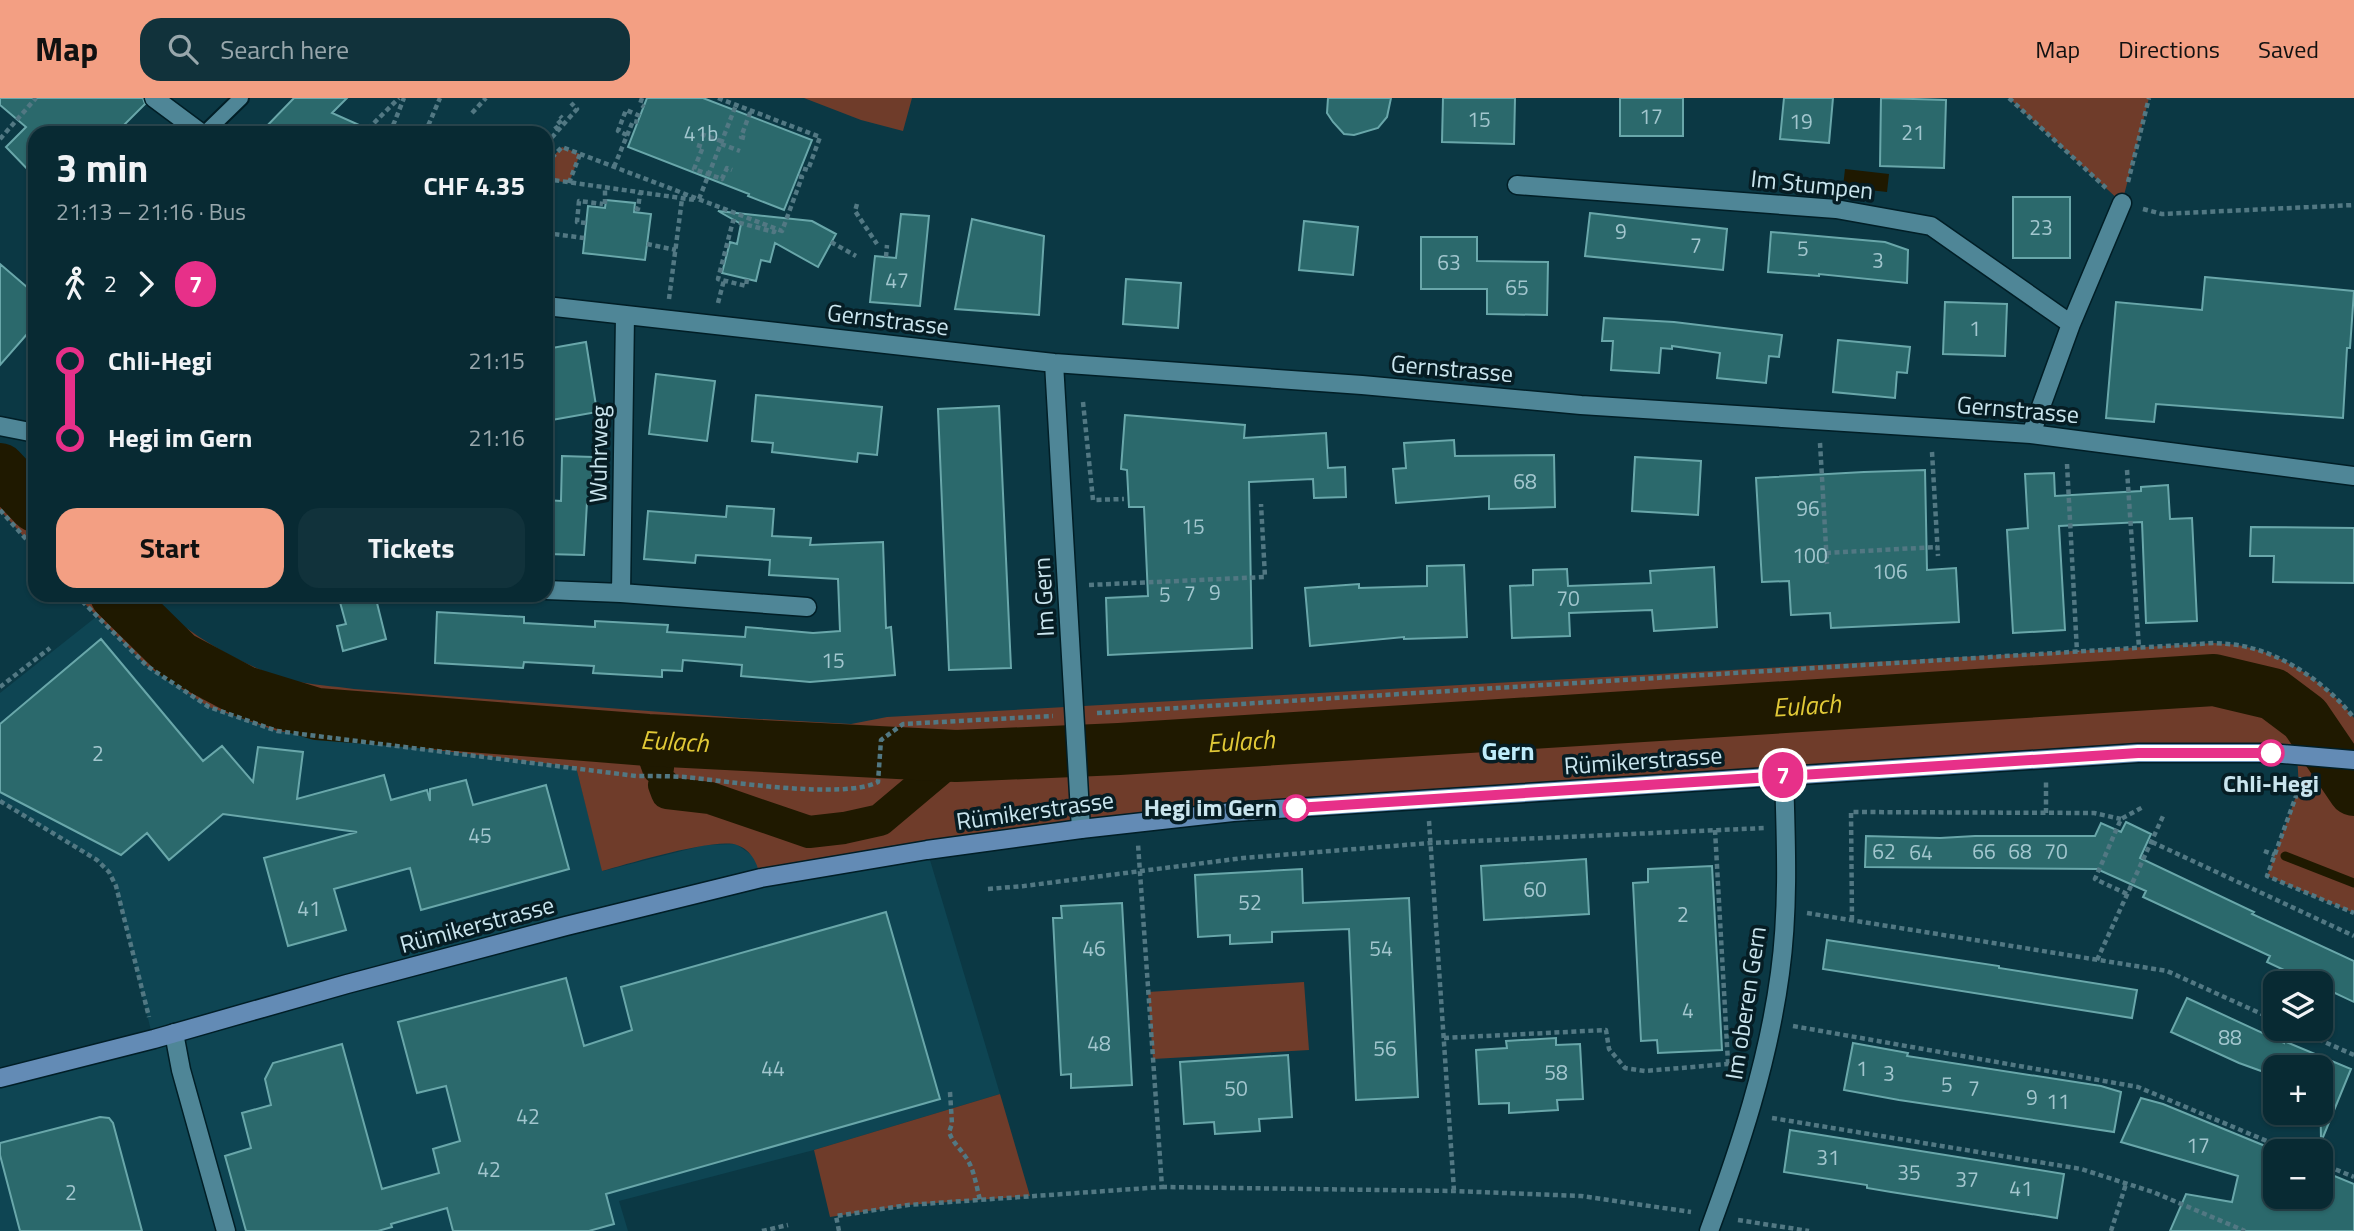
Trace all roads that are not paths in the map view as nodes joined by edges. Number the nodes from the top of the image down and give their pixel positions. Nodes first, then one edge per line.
1 (154, 98) edge
2 (241, 98) edge
3 (193, 126) edge
4 (211, 126) edge
5 (1517, 185) dead end
6 (2122, 203) road end
7 (553, 307) edge
8 (625, 315) junction
9 (2071, 324) junction
10 (1054, 363) junction
11 (0, 426) edge
12 (28, 432) edge
13 (2031, 434) junction
14 (2354, 476) edge
15 (553, 590) edge
16 (621, 593) junction
17 (807, 607) dead end
18 (2354, 760) edge
19 (1784, 775) junction
20 (1081, 828) junction
21 (174, 1032) junction
22 (0, 1078) edge
23 (1712, 1224) edge
24 (226, 1231) edge

1 - 3 street
2 - 4 lane
5 - 9 street, Im Stumpen
6 - 9 street
7 - 8 street, Gernstrasse
8 - 10 street, Gernstrasse
8 - 16 street, Wuhrweg
9 - 13 street
10 - 13 street, Gernstrasse
10 - 20 street, Im Gern
11 - 12 street
13 - 14 street, Gernstrasse
15 - 16 street
16 - 17 street
18 - 19 main road, Rümikerstrasse
19 - 20 main road, Rümikerstrasse
19 - 23 street, Im oberen Gern
20 - 21 main road, Rümikerstrasse
21 - 22 main road, Rümikerstrasse
21 - 24 street

